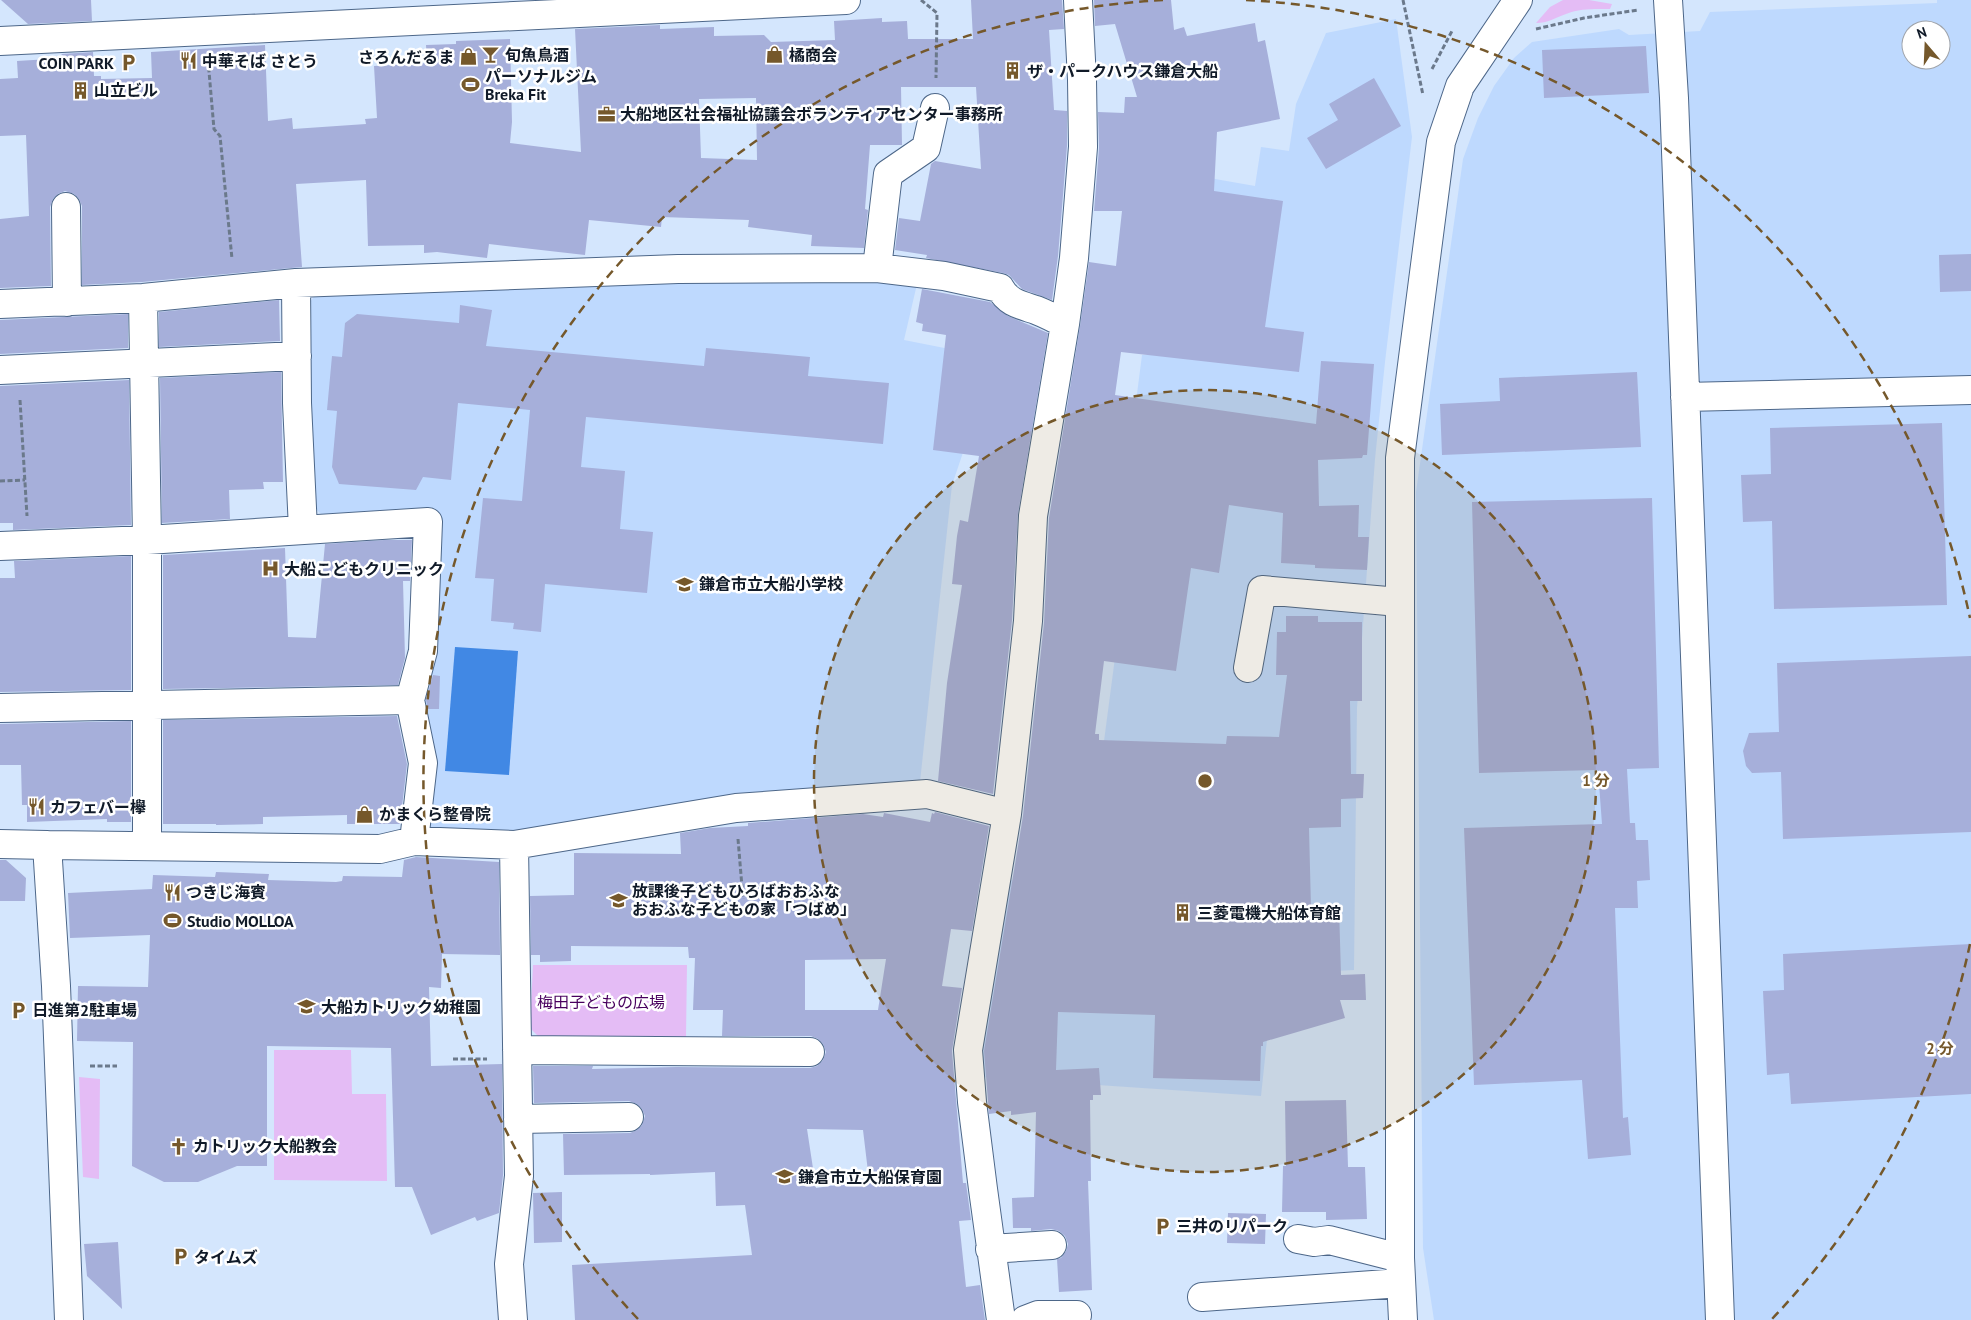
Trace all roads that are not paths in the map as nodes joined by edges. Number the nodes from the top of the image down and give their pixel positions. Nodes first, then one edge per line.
1 (846, 0) edge
2 (1078, 0) edge
3 (1518, 0) edge
4 (1668, 3) edge
5 (0, 41) edge
6 (935, 108) road end
7 (66, 207) dead end
8 (878, 268) junction
9 (296, 283) junction
10 (143, 298) junction
11 (67, 302) junction
12 (0, 304) edge
13 (1065, 324) junction
14 (297, 356) junction
15 (143, 364) junction
16 (9, 370) edge
17 (1971, 390) edge
18 (1685, 397) junction
19 (303, 529) junction
20 (147, 540) junction
21 (0, 546) edge
22 (1399, 602) junction
23 (1248, 668) dead end
24 (410, 700) junction
25 (147, 705) junction
26 (0, 708) edge
27 (1007, 814) junction
28 (414, 841) junction
29 (0, 844) edge
30 (147, 845) junction
31 (514, 845) junction
32 (47, 846) junction
33 (517, 1050) junction
34 (810, 1052) dead end
35 (629, 1117) dead end
36 (518, 1119) junction
37 (1298, 1239) dead end
38 (1052, 1245) dead end
39 (990, 1249) junction
40 (1401, 1271) junction
41 (1202, 1297) dead end
42 (1077, 1315) dead end
43 (69, 1320) edge
44 (513, 1320) edge
45 (1001, 1320) edge
46 (1025, 1320) edge
47 (1403, 1320) edge
48 (1720, 1320) edge

1 - 5 street
2 - 13 street
3 - 22 street
4 - 18 street
6 - 8 street
7 - 11 street
8 - 9 street
8 - 13 street
9 - 10 street
9 - 14 street
10 - 11 street
10 - 15 street
11 - 12 street
13 - 27 street
14 - 15 street
14 - 19 street
15 - 16 street
15 - 20 street
17 - 18 street
18 - 48 street
19 - 20 street
19 - 24 street
20 - 21 street
20 - 25 street
22 - 23 street
22 - 40 street
24 - 25 street
24 - 28 street
25 - 26 street
25 - 30 street
27 - 31 street
27 - 39 street
28 - 30 street
28 - 31 street
29 - 32 street
30 - 32 street
31 - 33 street
32 - 43 street
33 - 34 street
33 - 36 street
35 - 36 street
36 - 44 street
37 - 40 street
38 - 39 street
39 - 45 street
40 - 41 street
40 - 47 street
42 - 46 street

